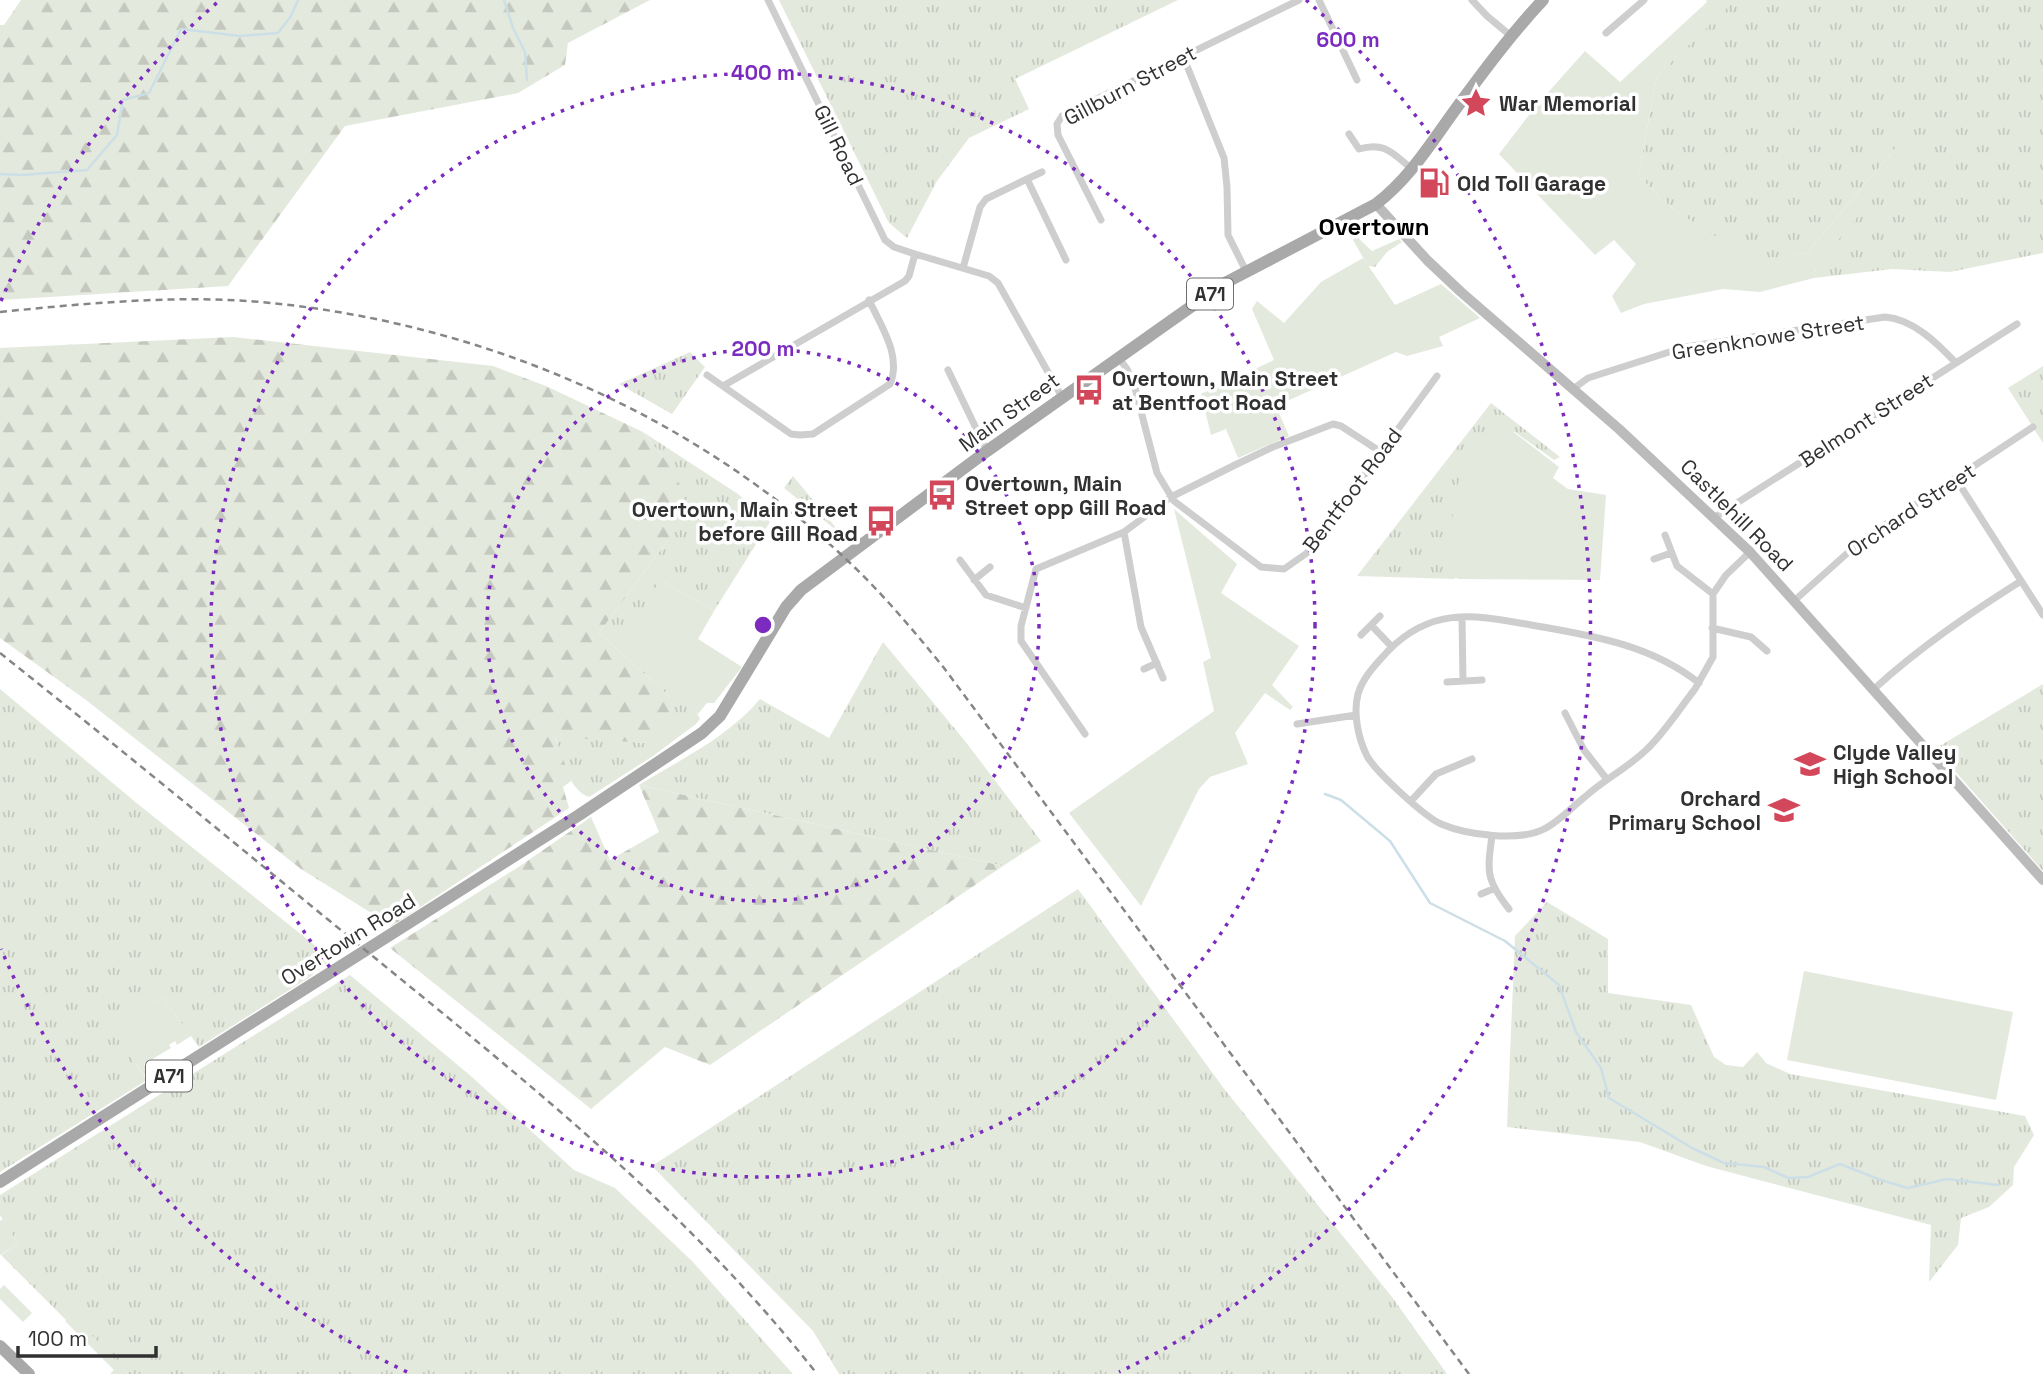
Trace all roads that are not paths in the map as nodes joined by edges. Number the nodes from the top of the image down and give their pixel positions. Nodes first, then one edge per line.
1 (768, 0) edge
2 (1299, 0) edge
3 (1319, 0) edge
4 (1472, 0) edge
5 (1543, 0) edge
6 (1644, 0) edge
7 (1606, 33) dead end
8 (1511, 36) junction
9 (1182, 55) junction
10 (1357, 80) dead end
11 (1349, 134) dead end
12 (1412, 169) junction
13 (1042, 172) dead end
14 (1027, 178) junction
15 (1376, 204) junction
16 (1101, 220) dead end
17 (915, 254) junction
18 (1066, 260) dead end
19 (963, 268) junction
20 (1246, 271) junction
21 (869, 300) junction
22 (2017, 324) dead end
23 (1118, 357) junction
24 (1955, 362) junction
25 (948, 370) dead end
26 (707, 375) dead end
27 (1437, 376) dead end
28 (723, 386) junction
29 (1573, 389) junction
30 (1062, 397) junction
31 (2033, 427) dead end
32 (987, 451) junction
33 (1381, 452) junction
34 (1956, 479) junction
35 (1171, 497) junction
36 (1715, 517) junction
37 (1124, 532) junction
38 (1665, 535) dead end
39 (1751, 552) junction
40 (1671, 553) junction
41 (1654, 559) dead end
42 (960, 560) dead end
43 (990, 566) dead end
44 (974, 580) junction
45 (2021, 581) junction
46 (1713, 594) junction
47 (1795, 600) junction
48 (1026, 608) junction
49 (2043, 615) edge
50 (1380, 616) dead end
51 (1462, 617) junction
52 (1372, 626) junction
53 (1712, 628) junction
54 (1361, 635) dead end
55 (1392, 647) junction
56 (1768, 651) dead end
57 (1157, 663) junction
58 (1144, 669) dead end
59 (1163, 678) dead end
60 (1482, 680) dead end
61 (1464, 681) junction
62 (1447, 682) dead end
63 (1699, 683) junction
64 (1874, 689) junction
65 (1565, 713) dead end
66 (1356, 715) junction
67 (713, 723) joint
68 (1297, 724) dead end
69 (1085, 734) dead end
70 (1472, 759) dead end
71 (1606, 778) junction
72 (1410, 802) junction
73 (1492, 836) junction
74 (2043, 880) edge
75 (1493, 889) junction
76 (1481, 894) dead end
77 (1509, 909) dead end
78 (0, 1182) edge
79 (0, 1346) edge
80 (29, 1374) edge

1 - 17 street, Gill Road
2 - 9 street, Gillburn Street
3 - 10 street
4 - 8 street
5 - 8 main road, Main Street / A71
6 - 7 street
8 - 12 main road, Main Street / A71
9 - 16 street, Gillburn Street
9 - 20 street
11 - 12 street
12 - 15 main road, Main Street / A71
13 - 14 street
14 - 18 street
14 - 19 street
15 - 20 main road, Main Street / A71
15 - 29 main road, Castlehill Road
17 - 19 street, Gill Road
17 - 21 street
19 - 30 street, Gill Road
20 - 23 main road, Main Street / A71
21 - 28 street
21 - 28 street
22 - 24 street, Belmont Street
23 - 30 main road, Main Street / A71
23 - 35 street, Bentfoot Road
24 - 29 street, Greenknowe Street
24 - 36 street, Belmont Street
25 - 32 street
26 - 28 street
27 - 33 street, Bentfoot Road
29 - 36 main road, Castlehill Road
30 - 32 main road, Main Street / A71
31 - 34 street, Orchard Street
32 - 67 main road, Main Street / A71
33 - 35 street
33 - 35 street, Bentfoot Road
34 - 45 street
34 - 47 street, Orchard Street
35 - 37 street
36 - 39 main road, Castlehill Road
37 - 48 street
37 - 57 street
38 - 40 street
39 - 46 street
39 - 47 main road, Castlehill Road
40 - 41 street
40 - 46 street
42 - 44 street
43 - 44 street
44 - 48 street
45 - 49 street
45 - 64 street
46 - 53 street
47 - 64 main road, Castlehill Road
48 - 69 street
50 - 52 street
51 - 55 street
51 - 61 street
51 - 63 street
52 - 54 street
52 - 55 street
53 - 56 street
53 - 63 street
55 - 66 street
57 - 58 street
57 - 59 street
60 - 61 street
61 - 62 street
63 - 71 street
64 - 74 main road, Castlehill Road
65 - 71 street
66 - 68 street
66 - 72 street
67 - 78 main road, Overtown Road / A71
70 - 72 street
71 - 73 street
72 - 73 street
73 - 75 street
75 - 76 street
75 - 77 street
79 - 80 main road

